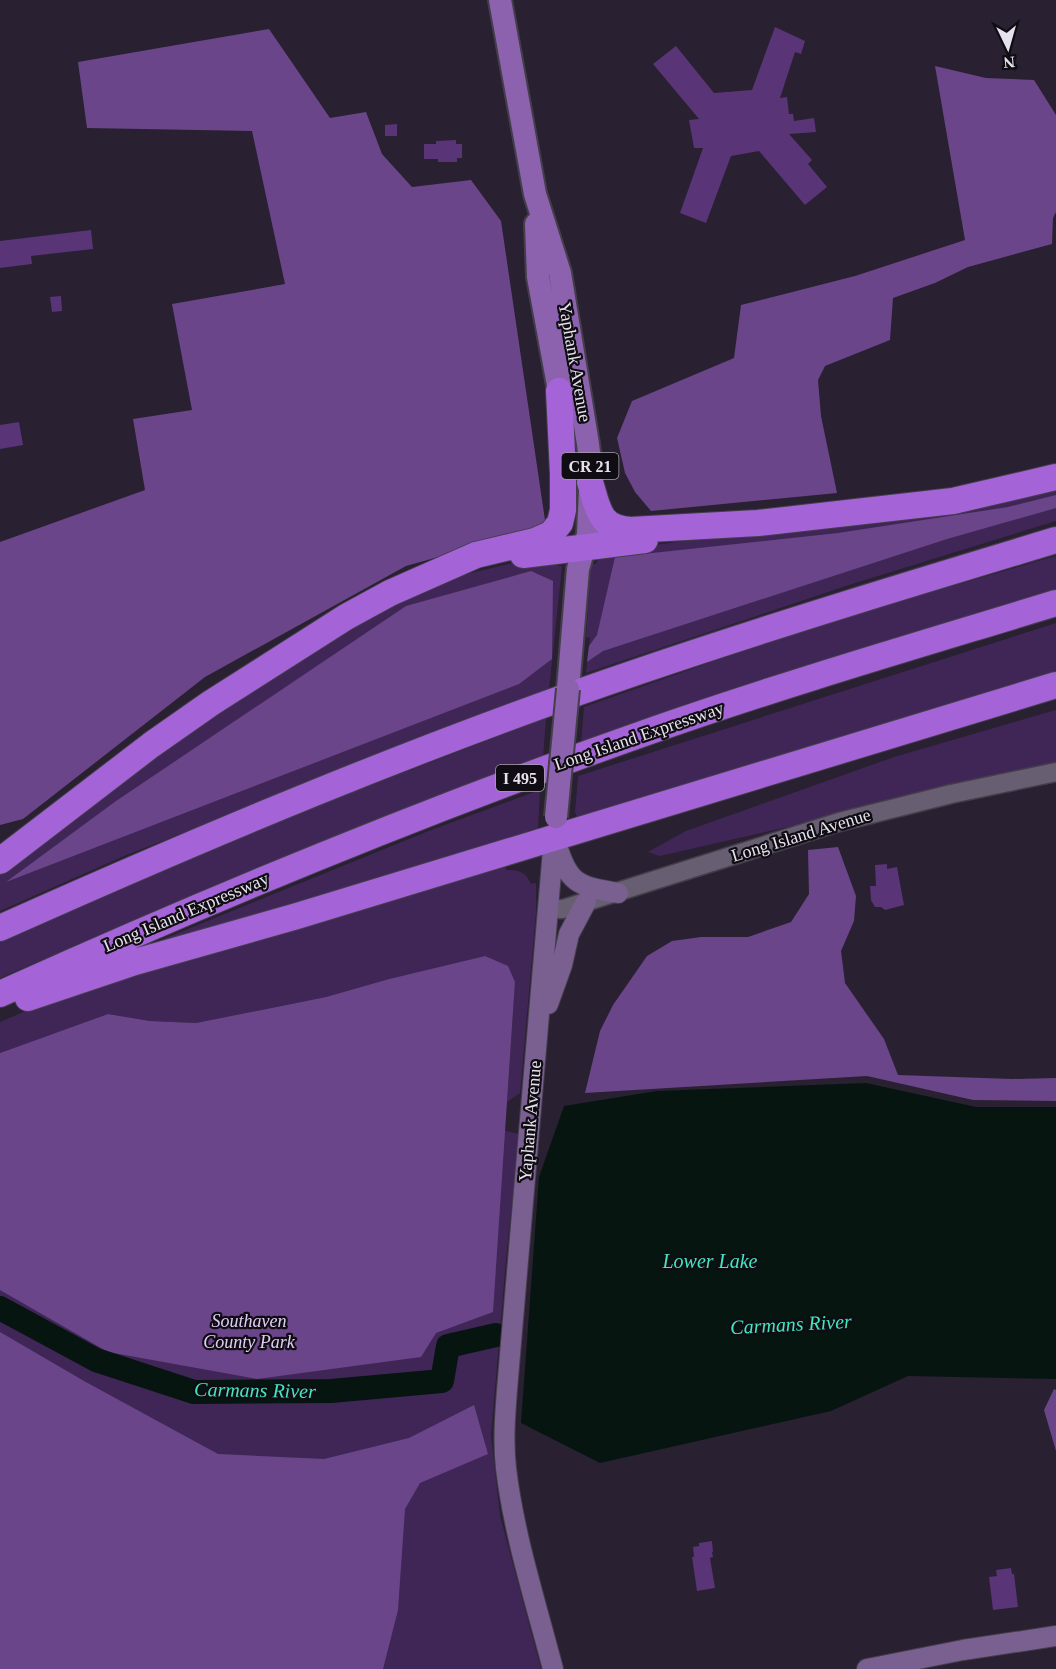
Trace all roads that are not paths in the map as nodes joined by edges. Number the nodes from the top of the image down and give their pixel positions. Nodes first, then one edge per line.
1 (500, 0) edge
2 (535, 194) junction
3 (559, 391) junction
4 (1056, 477) edge
5 (590, 482) junction
6 (758, 523) junction
7 (1056, 540) edge
8 (578, 555) junction
9 (421, 578) junction
10 (1056, 603) edge
11 (1056, 685) edge
12 (1056, 772) edge
13 (555, 828) junction
14 (0, 861) edge
15 (618, 892) junction
16 (586, 902) junction
17 (549, 909) junction
18 (0, 928) edge
19 (0, 994) edge
20 (0, 1009) edge
21 (538, 1032) junction
22 (1056, 1636) edge
23 (553, 1669) edge
24 (867, 1669) edge

1 - 2 main road, Yaphank Avenue / CR 21
2 - 3 main road, Yaphank Avenue / CR 21
2 - 5 main road, Yaphank Avenue / CR 21
3 - 8 main road, Yaphank Avenue / CR 21
3 - 9 highway
4 - 6 highway
5 - 6 highway
5 - 8 main road, Yaphank Avenue / CR 21
6 - 8 highway
7 - 18 highway
8 - 9 highway
8 - 13 main road, Yaphank Avenue / CR 21, bridge
9 - 14 highway
10 - 19 highway, Long Island Expressway / I 495
11 - 13 highway
12 - 15 street, Long Island Avenue
13 - 15 main road
13 - 17 main road, Yaphank Avenue / CR 21
13 - 20 highway
15 - 16 street, Long Island Avenue
16 - 17 street, Long Island Avenue
16 - 21 main road
17 - 21 main road, Yaphank Avenue / CR 21
21 - 23 main road, Yaphank Avenue / CR 21
22 - 24 main road

